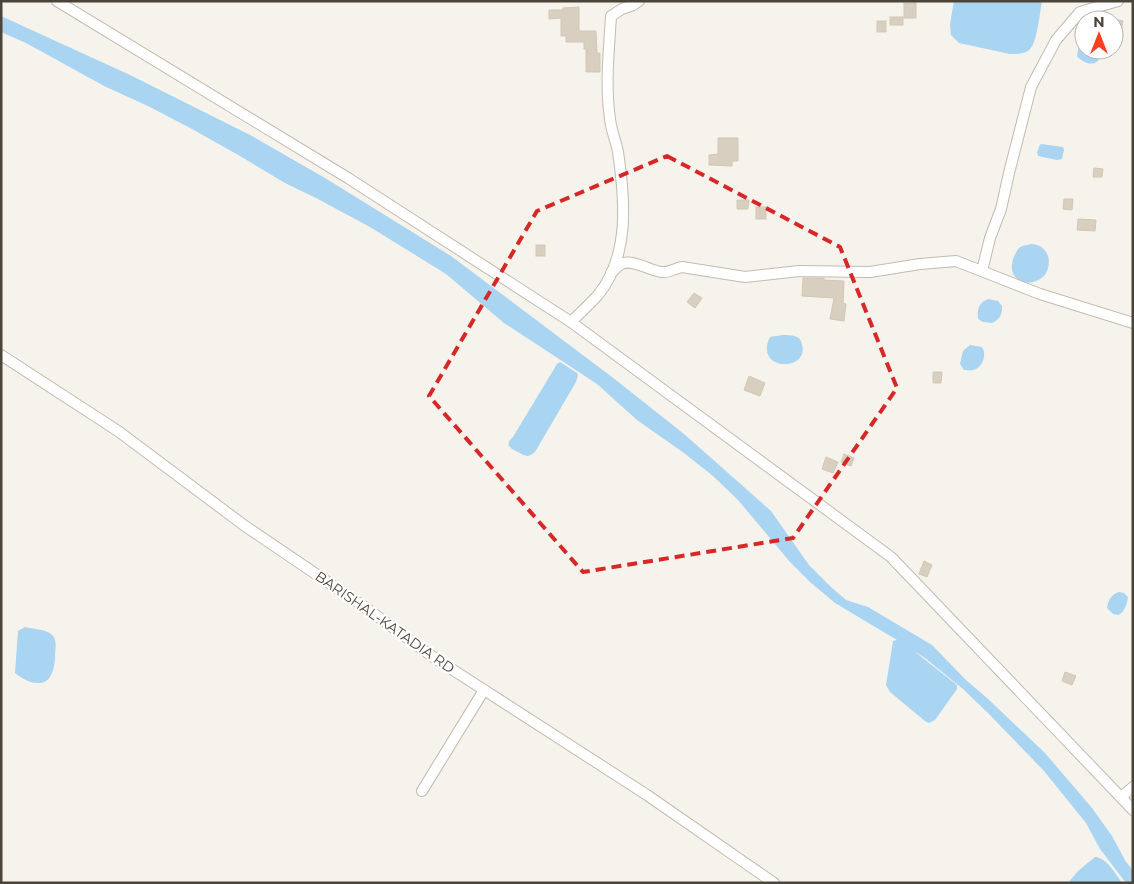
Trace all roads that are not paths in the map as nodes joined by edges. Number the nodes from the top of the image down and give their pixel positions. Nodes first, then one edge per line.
1 (56, 1) edge
2 (639, 1) edge
3 (1118, 1) edge
4 (982, 271) junction
5 (611, 274) junction
6 (571, 322) junction
7 (1133, 322) edge
8 (1, 355) edge
9 (484, 690) junction
10 (1133, 787) edge
11 (422, 790) dead end
12 (1121, 796) junction
13 (1133, 810) edge
14 (774, 883) edge

1 - 6 street
2 - 5 street
3 - 4 street
4 - 5 street
4 - 7 street
5 - 6 street
6 - 12 street
8 - 9 street, BARISHAL-KATADIA RD
9 - 11 street
9 - 14 street, BARISHAL-KATADIA RD
10 - 12 street
12 - 13 street

